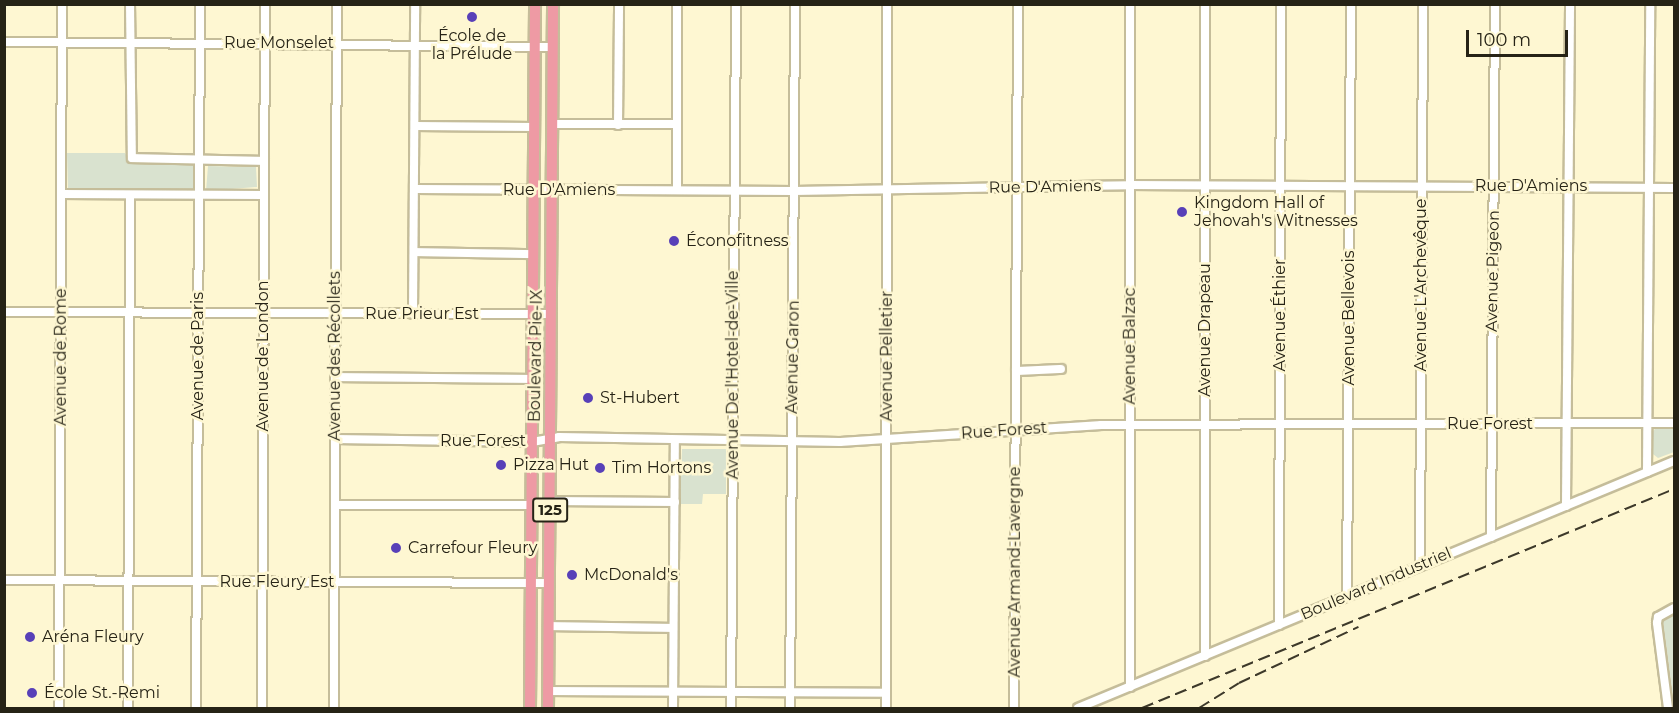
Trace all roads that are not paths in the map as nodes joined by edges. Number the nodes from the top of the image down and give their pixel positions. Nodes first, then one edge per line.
1 (62, 4) edge
2 (130, 4) edge
3 (200, 4) edge
4 (265, 4) edge
5 (337, 4) edge
6 (415, 4) edge
7 (536, 4) edge
8 (553, 4) edge
9 (619, 4) edge
10 (678, 4) edge
11 (736, 4) edge
12 (795, 4) edge
13 (887, 4) edge
14 (1018, 4) edge
15 (1130, 4) edge
16 (1205, 4) edge
17 (1281, 4) edge
18 (1351, 4) edge
19 (1423, 4) edge
20 (1495, 4) edge
21 (1570, 4) edge
22 (1650, 4) edge
23 (4, 42) edge
24 (62, 42) junction
25 (131, 42) junction
26 (200, 42) junction
27 (265, 43) junction
28 (337, 44) junction
29 (414, 45) junction
30 (535, 46) junction
31 (553, 47) junction
32 (553, 124) junction
33 (618, 124) junction
34 (677, 124) junction
35 (415, 126) junction
36 (534, 127) junction
37 (199, 161) junction
38 (264, 161) junction
39 (1130, 185) junction
40 (1205, 185) junction
41 (1569, 185) junction
42 (1280, 186) junction
43 (1350, 186) junction
44 (1422, 186) junction
45 (1493, 186) junction
46 (1648, 187) junction
47 (1017, 188) junction
48 (1674, 188) edge
49 (415, 189) junction
50 (534, 190) junction
51 (552, 190) junction
52 (677, 190) junction
53 (887, 190) junction
54 (735, 191) junction
55 (794, 191) junction
56 (61, 194) junction
57 (130, 195) junction
58 (199, 195) junction
59 (264, 195) junction
60 (415, 252) junction
61 (534, 254) junction
62 (4, 312) edge
63 (61, 312) junction
64 (130, 312) junction
65 (198, 313) junction
66 (264, 313) junction
67 (335, 314) junction
68 (413, 314) junction
69 (533, 314) junction
70 (551, 314) junction
71 (1061, 369) dead end
72 (1016, 371) junction
73 (335, 377) junction
74 (533, 379) junction
75 (1674, 423) edge
76 (1280, 424) junction
77 (1348, 424) junction
78 (1420, 424) junction
79 (1566, 424) junction
80 (1646, 424) junction
81 (1130, 425) junction
82 (1205, 425) junction
83 (1492, 425) junction
84 (1015, 431) junction
85 (550, 437) junction
86 (335, 439) junction
87 (887, 439) junction
88 (675, 440) junction
89 (532, 441) junction
90 (733, 441) junction
91 (792, 442) junction
92 (1674, 461) edge
93 (1647, 472) junction
94 (550, 501) junction
95 (675, 502) junction
96 (335, 505) junction
97 (532, 505) junction
98 (1566, 506) junction
99 (1491, 537) junction
100 (1420, 566) junction
101 (4, 580) edge
102 (60, 580) junction
103 (128, 581) junction
104 (197, 581) junction
105 (262, 582) junction
106 (335, 582) junction
107 (531, 583) junction
108 (549, 583) junction
109 (1347, 596) junction
110 (1674, 608) edge
111 (1279, 625) junction
112 (549, 626) junction
113 (673, 628) junction
114 (1205, 656) junction
115 (1130, 687) junction
116 (673, 690) junction
117 (549, 691) junction
118 (731, 692) junction
119 (790, 693) junction
120 (886, 693) junction
121 (59, 708) edge
122 (128, 708) edge
123 (196, 708) edge
124 (262, 708) edge
125 (334, 708) edge
126 (530, 708) edge
127 (548, 708) edge
128 (673, 708) edge
129 (731, 708) edge
130 (790, 708) edge
131 (886, 708) edge
132 (1014, 708) edge
133 (1078, 708) edge
134 (1668, 708) edge

1 - 24 street, Avenue de Rome
2 - 25 street
3 - 26 street, Avenue de Paris
4 - 27 street, Avenue de London
5 - 28 street, Avenue des Récollets
6 - 29 street
7 - 30 main road, Boulevard Pie-IX / 125
8 - 31 main road, Boulevard Pie-IX / 125
9 - 33 street
10 - 34 street
11 - 54 street, Avenue De l'Hotel-de-Ville
12 - 55 street, Avenue Garon
13 - 53 street, Avenue Pelletier
14 - 47 street, Avenue Armand-Lavergne
15 - 39 street, Avenue Balzac
16 - 40 street, Avenue Drapeau
17 - 42 street, Avenue Éthier
18 - 43 street, Avenue Bellevois
19 - 44 street, Avenue L'Archevêque
20 - 45 street, Avenue Pigeon
21 - 41 street
22 - 46 street
23 - 24 street, Rue Monselet
24 - 25 street, Rue Monselet
24 - 56 street, Avenue de Rome
25 - 26 street, Rue Monselet
25 - 37 street
26 - 27 street, Rue Monselet
26 - 37 street, Avenue de Paris
27 - 28 street, Rue Monselet
27 - 38 street, Avenue de London
28 - 29 street, Rue Monselet
28 - 67 street, Avenue des Récollets
29 - 30 street, Rue Monselet
29 - 35 street
30 - 31 street, Rue Monselet
30 - 36 main road, Boulevard Pie-IX / 125
31 - 32 main road, Boulevard Pie-IX / 125
32 - 33 street
32 - 51 main road, Boulevard Pie-IX / 125
33 - 34 street
34 - 52 street
35 - 36 street
35 - 49 street
36 - 50 main road, Boulevard Pie-IX / 125
37 - 38 street
37 - 58 street, Avenue de Paris
38 - 59 street, Avenue de London
39 - 40 street, Rue D'Amiens
39 - 47 street, Rue D'Amiens
39 - 81 street, Avenue Balzac
40 - 42 street, Rue D'Amiens
40 - 82 street, Avenue Drapeau
41 - 45 street, Rue D'Amiens
41 - 46 street, Rue D'Amiens
41 - 79 street
42 - 43 street, Rue D'Amiens
42 - 76 street, Avenue Éthier
43 - 44 street, Rue D'Amiens
43 - 77 street, Avenue Bellevois
44 - 45 street, Rue D'Amiens
44 - 78 street, Avenue L'Archevêque
45 - 83 street, Avenue Pigeon
46 - 48 street, Rue D'Amiens
46 - 80 street
47 - 53 street, Rue D'Amiens
47 - 72 street, Avenue Armand-Lavergne
49 - 50 street, Rue D'Amiens
49 - 60 street
50 - 51 street, Rue D'Amiens
50 - 61 main road, Boulevard Pie-IX / 125
51 - 52 street, Rue D'Amiens
51 - 70 main road, Boulevard Pie-IX / 125
52 - 54 street, Rue D'Amiens
53 - 55 street, Rue D'Amiens
53 - 87 street, Avenue Pelletier
54 - 55 street, Rue D'Amiens
54 - 90 street, Avenue De l'Hotel-de-Ville
55 - 91 street, Avenue Garon
56 - 57 street
56 - 63 street, Avenue de Rome
57 - 58 street
57 - 64 street
58 - 59 street
58 - 65 street, Avenue de Paris
59 - 66 street, Avenue de London
60 - 61 street
60 - 68 street
61 - 69 main road, Boulevard Pie-IX / 125
62 - 63 street, Rue Prieur Est
63 - 64 street, Rue Prieur Est
63 - 102 street, Avenue de Rome
64 - 65 street, Rue Prieur Est
64 - 103 street
65 - 66 street, Rue Prieur Est
65 - 104 street, Avenue de Paris
66 - 67 street, Rue Prieur Est
66 - 105 street, Avenue de London
67 - 68 street, Rue Prieur Est
67 - 73 street, Avenue des Récollets
68 - 69 street, Rue Prieur Est
69 - 70 street, Rue Prieur Est
69 - 74 main road, Boulevard Pie-IX / 125
70 - 85 main road, Boulevard Pie-IX / 125
71 - 72 street
72 - 84 street, Avenue Armand-Lavergne
73 - 74 street
73 - 86 street, Avenue des Récollets
74 - 89 main road, Boulevard Pie-IX / 125
75 - 80 street, Rue Forest
76 - 77 street, Rue Forest
76 - 82 street, Rue Forest
76 - 111 street, Avenue Éthier
77 - 78 street, Rue Forest
77 - 109 street, Avenue Bellevois
78 - 83 street, Rue Forest
78 - 100 street, Avenue L'Archevêque
79 - 80 street, Rue Forest
79 - 83 street, Rue Forest
79 - 98 street
80 - 93 street
81 - 82 street, Rue Forest
81 - 84 street, Rue Forest
81 - 115 street, Avenue Balzac
82 - 114 street, Avenue Drapeau
83 - 99 street, Avenue Pigeon
84 - 87 street, Rue Forest
84 - 132 street, Avenue Armand-Lavergne
85 - 88 street, Rue Forest
85 - 89 street, Rue Forest
85 - 94 main road, Boulevard Pie-IX / 125
86 - 89 street, Rue Forest
86 - 96 street, Avenue des Récollets
87 - 91 street, Rue Forest
87 - 120 street, Avenue Pelletier
88 - 90 street, Rue Forest
88 - 95 street
89 - 97 main road, Boulevard Pie-IX / 125
90 - 91 street, Rue Forest
90 - 118 street, Avenue De l'Hotel-de-Ville
91 - 119 street, Avenue Garon
92 - 93 street, Boulevard Industriel
93 - 98 street, Boulevard Industriel
94 - 95 street
94 - 108 main road, Boulevard Pie-IX / 125
95 - 113 street
96 - 97 street
96 - 106 street, Avenue des Récollets
97 - 107 main road, Boulevard Pie-IX / 125
98 - 99 street, Boulevard Industriel
99 - 100 street, Boulevard Industriel
100 - 109 street, Boulevard Industriel
101 - 102 street, Rue Fleury Est
102 - 103 street, Rue Fleury Est
102 - 121 street, Avenue de Rome
103 - 104 street, Rue Fleury Est
103 - 122 street
104 - 105 street, Rue Fleury Est
104 - 123 street, Avenue de Paris
105 - 106 street, Rue Fleury Est
105 - 124 street, Avenue de London
106 - 107 street, Rue Fleury Est
106 - 125 street, Avenue des Récollets
107 - 108 street, Rue Fleury Est
107 - 126 main road, Boulevard Pie-IX / 125
108 - 112 main road, Boulevard Pie-IX / 125
109 - 111 street, Boulevard Industriel
110 - 134 street
111 - 114 street, Boulevard Industriel
112 - 113 street
112 - 117 main road, Boulevard Pie-IX / 125
113 - 116 street
114 - 115 street, Boulevard Industriel
115 - 133 street, Boulevard Industriel
116 - 117 street
116 - 118 street
116 - 128 street
117 - 127 main road, Boulevard Pie-IX / 125
118 - 119 street
118 - 129 street, Avenue De l'Hotel-de-Ville
119 - 120 street
119 - 130 street, Avenue Garon
120 - 131 street, Avenue Pelletier

